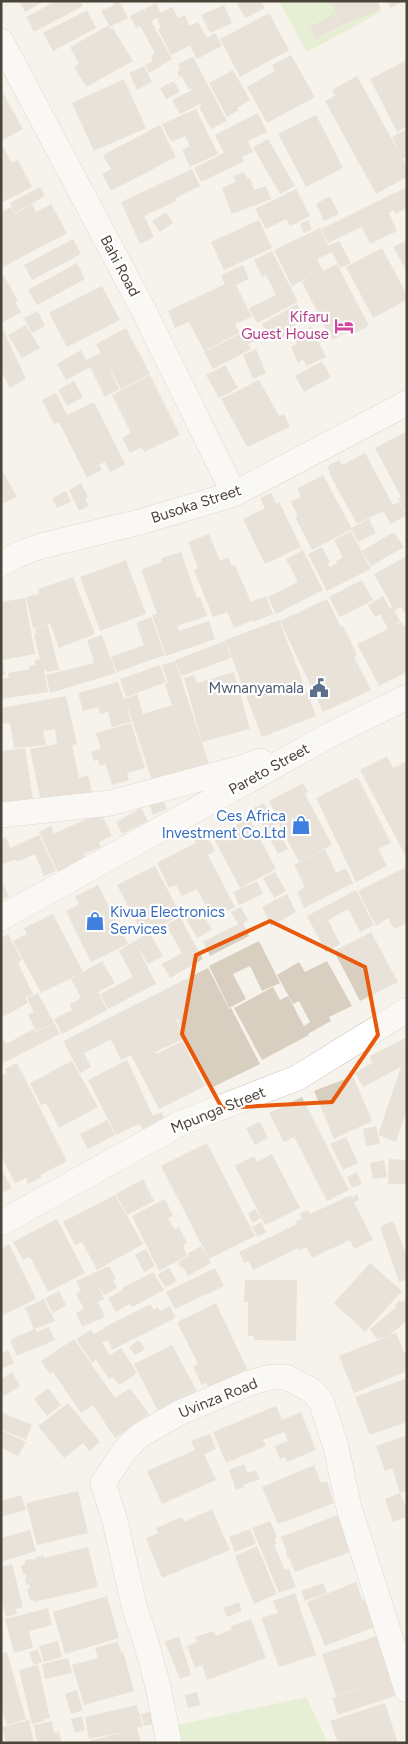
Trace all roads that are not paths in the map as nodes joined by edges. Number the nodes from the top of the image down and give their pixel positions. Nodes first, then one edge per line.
1 (1, 41) edge
2 (407, 403) edge
3 (234, 494) junction
4 (1, 564) edge
5 (407, 697) edge
6 (330, 735) junction
7 (1, 815) edge
8 (1, 918) edge
9 (407, 1010) edge
10 (1, 1223) edge
11 (407, 1690) edge
12 (169, 1743) edge

1 - 3 street, Bahi Road
2 - 3 street, Busoka Street
3 - 4 street, Busoka Street
5 - 6 street, Pareto Street
6 - 7 street
6 - 8 street, Pareto Street
9 - 10 street, Mpunga Street
11 - 12 street, Uvinza Road

